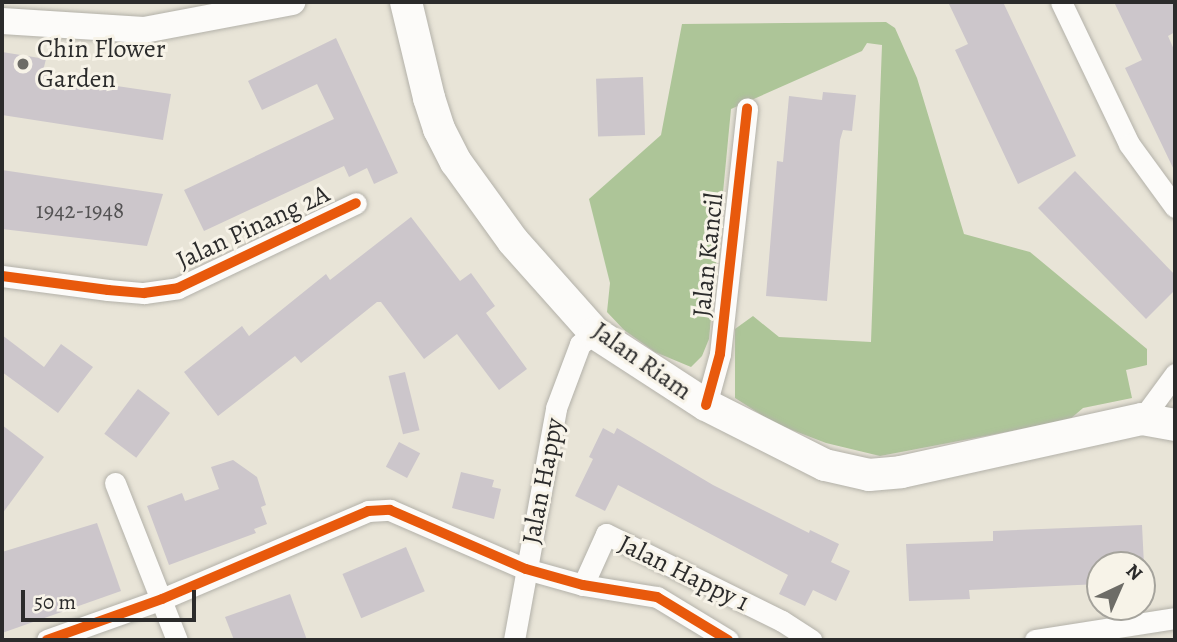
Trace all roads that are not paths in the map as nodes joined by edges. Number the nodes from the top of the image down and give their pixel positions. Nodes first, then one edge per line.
1 (292, 2) edge
2 (407, 2) edge
3 (1061, 2) edge
4 (2, 21) edge
5 (747, 108) dead end
6 (356, 203) dead end
7 (1175, 207) edge
8 (2, 276) edge
9 (595, 333) junction
10 (1175, 374) edge
11 (706, 405) junction
12 (1142, 419) junction
13 (1175, 425) edge
14 (115, 482) dead end
15 (526, 569) junction
16 (583, 585) junction
17 (162, 599) junction
18 (1175, 618) edge
19 (47, 640) edge
20 (177, 640) edge
21 (514, 640) edge
22 (728, 640) edge
23 (811, 640) edge
24 (1035, 640) edge

1 - 4 street
2 - 9 main road, Jalan Riam
3 - 7 street
5 - 11 street, Jalan Kancil
6 - 8 street, Jalan Pinang 2A
9 - 11 main road, Jalan Riam
9 - 15 street, Jalan Happy
10 - 12 street
11 - 12 main road, Jalan Riam
12 - 13 main road, Jalan Riam
14 - 17 street
15 - 16 street, Jalan Happy 1
15 - 17 street, Jalan Happy 1
15 - 21 street, Jalan Happy
16 - 22 street, Jalan Happy 1
16 - 23 street, Jalan Happy 1
17 - 19 street, Jalan Happy 1
17 - 20 street
18 - 24 street

